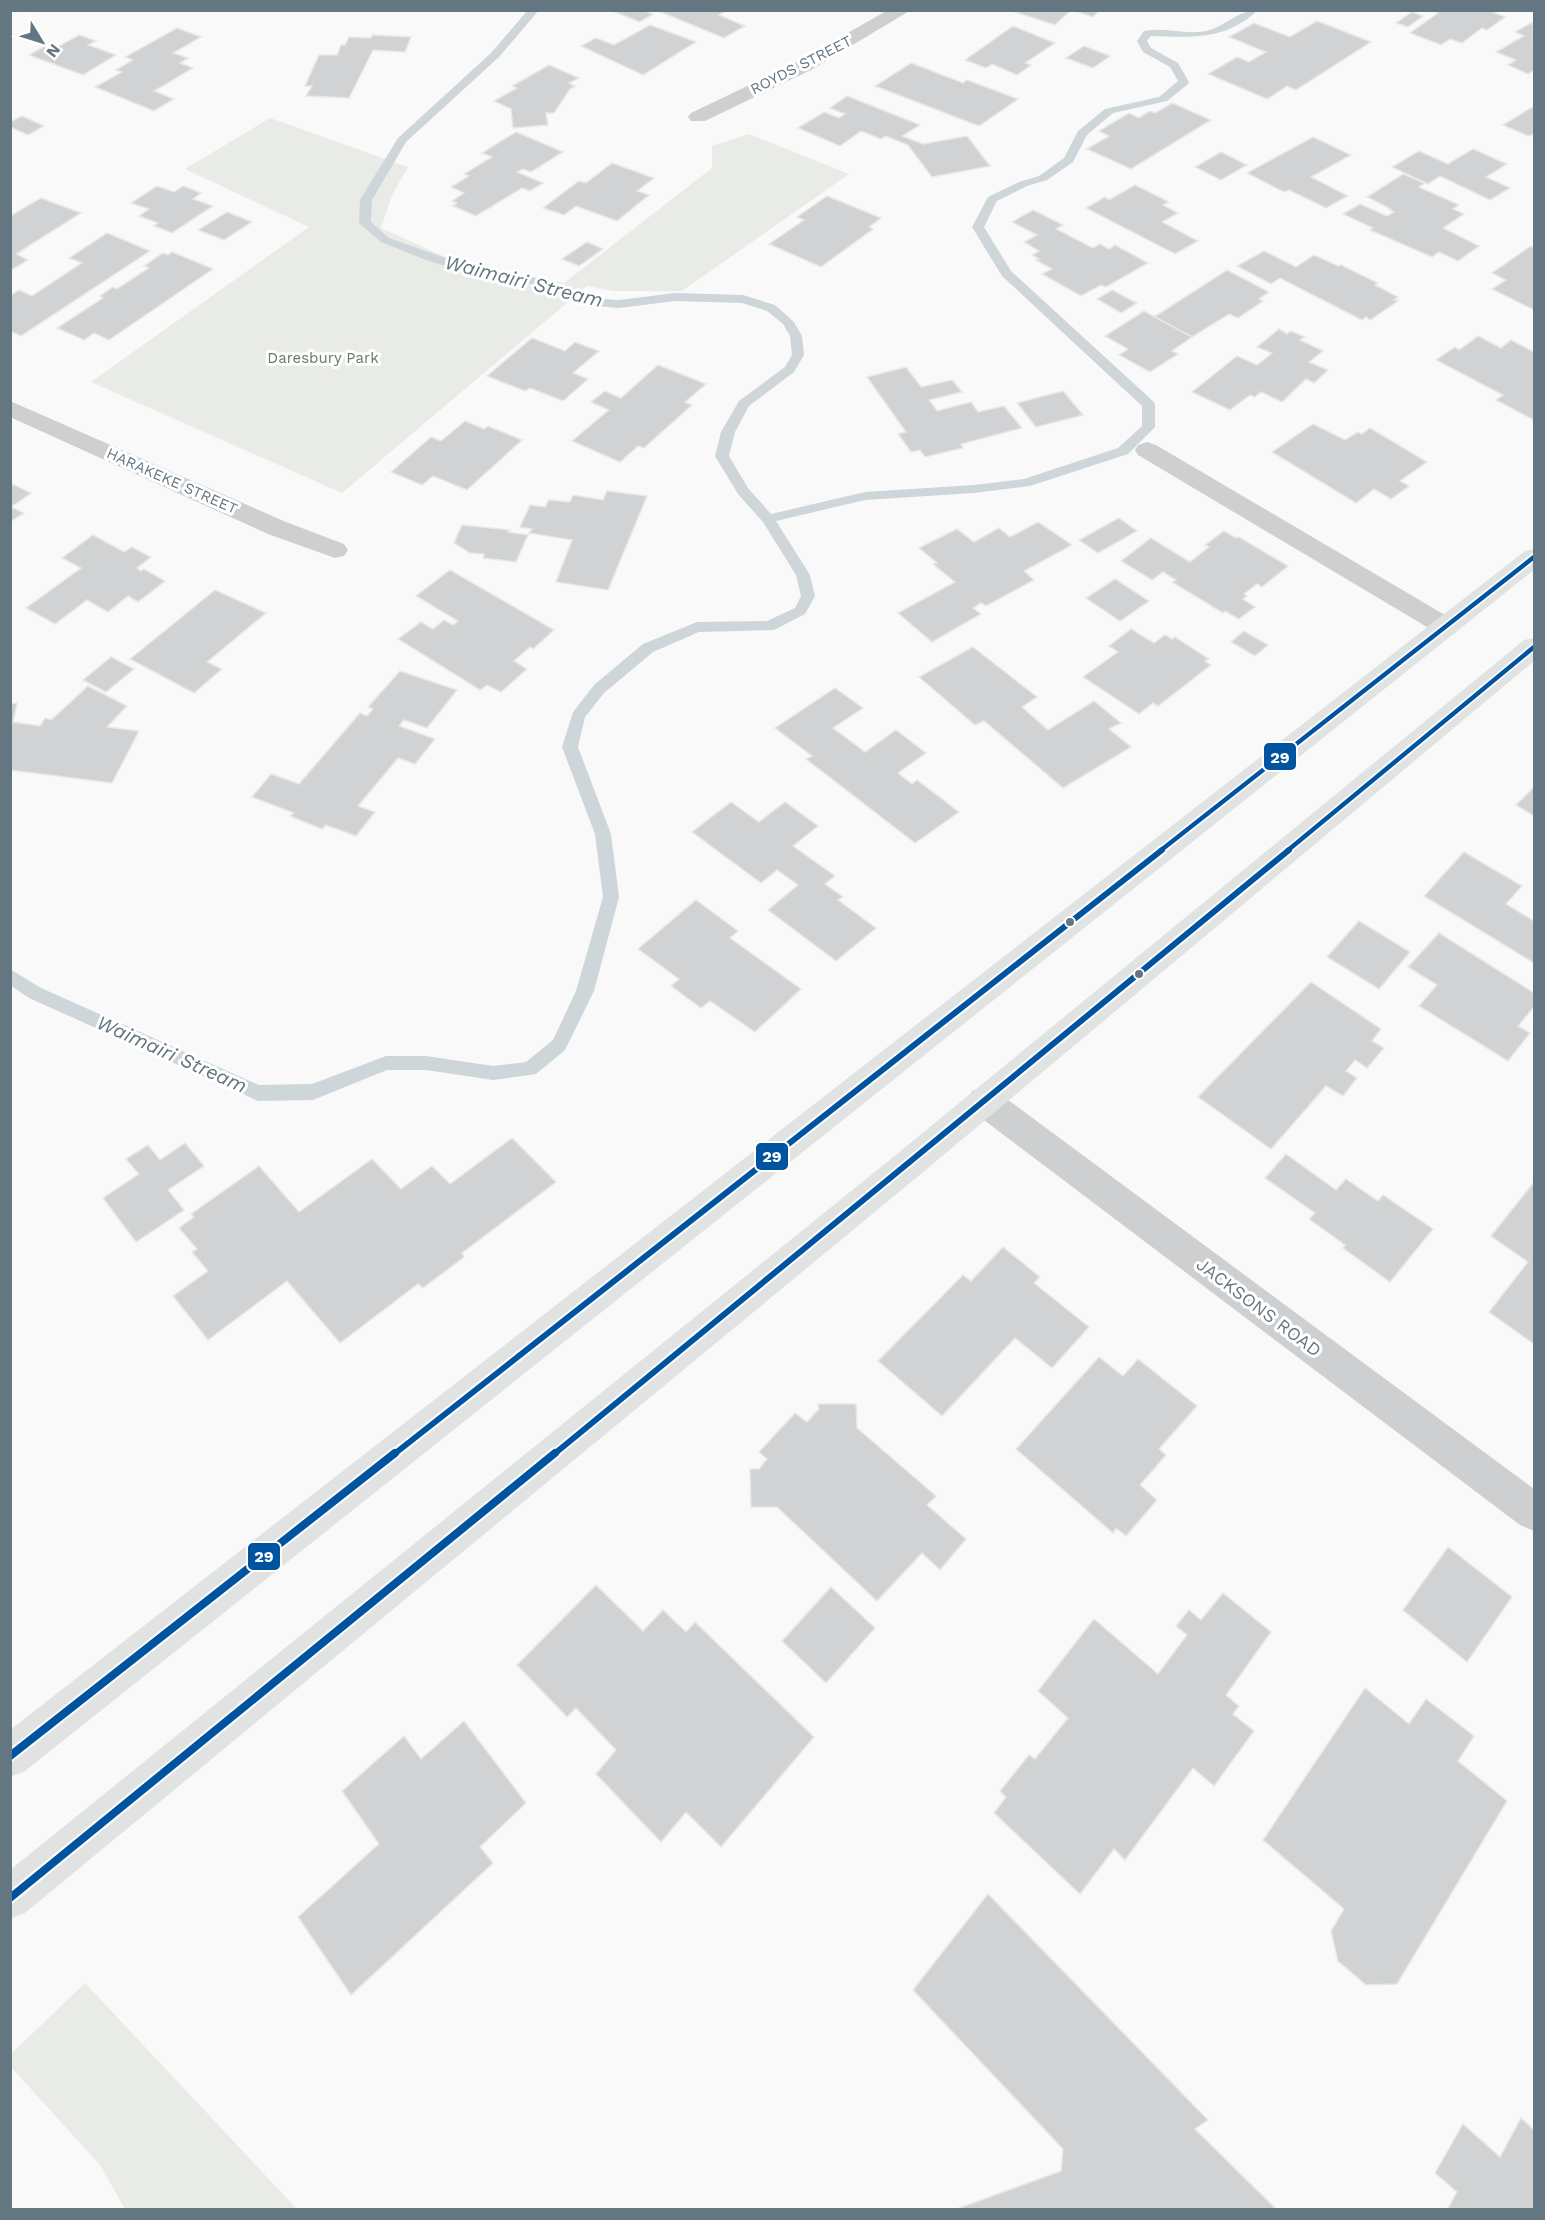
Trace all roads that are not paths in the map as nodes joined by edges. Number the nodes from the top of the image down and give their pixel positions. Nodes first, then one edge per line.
1 (902, 10) edge
2 (698, 117) dead end
3 (10, 408) edge
4 (1147, 450) dead end
5 (335, 550) dead end
6 (1534, 557) edge
7 (1446, 627) junction
8 (1534, 647) edge
9 (984, 1101) junction
10 (1534, 1512) edge
11 (10, 1756) edge
12 (10, 1898) edge

1 - 2 street, ROYDS STREET
3 - 5 street, HARAKEKE STREET
4 - 7 street
6 - 7 main road
7 - 11 main road
8 - 9 main road
9 - 10 street, JACKSONS ROAD
9 - 12 main road

